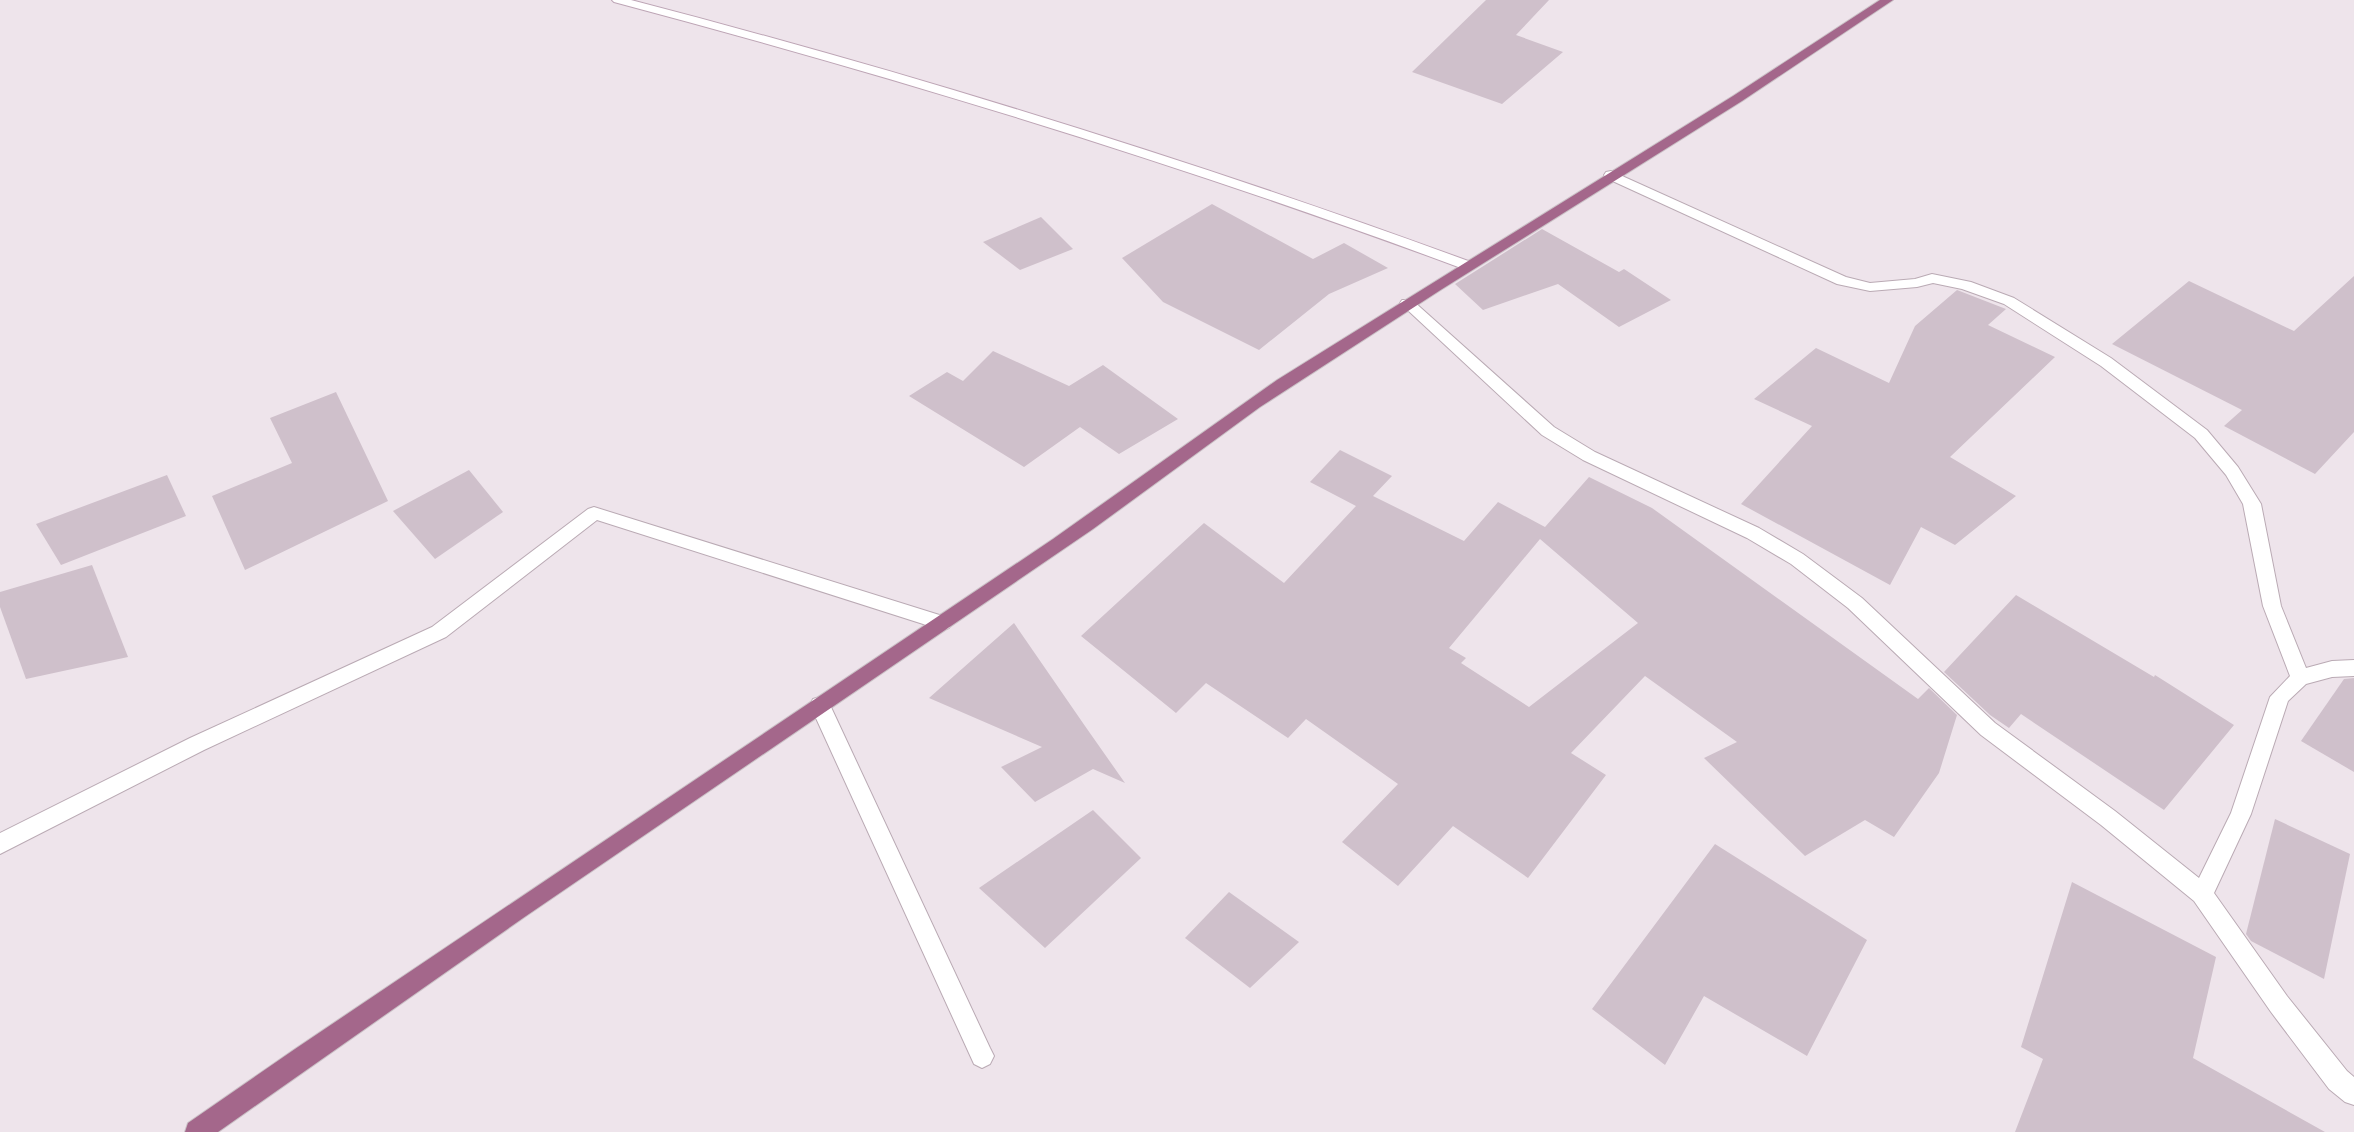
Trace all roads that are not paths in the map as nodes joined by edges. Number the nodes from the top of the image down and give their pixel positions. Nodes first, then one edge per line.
1 (618, 0) edge
2 (1887, 0) edge
3 (1611, 175) junction
4 (1466, 266) junction
5 (1407, 303) junction
6 (942, 623) junction
7 (2354, 669) edge
8 (2300, 678) junction
9 (820, 705) junction
10 (0, 844) edge
11 (2202, 894) junction
12 (982, 1056) dead end
13 (2354, 1093) edge
14 (197, 1132) edge

1 - 4 street
2 - 3 main road
3 - 4 main road
3 - 8 street
4 - 5 main road
5 - 6 main road
5 - 11 street
6 - 9 main road
6 - 10 street
7 - 8 street
8 - 11 street
9 - 12 street
9 - 14 main road
11 - 13 street

